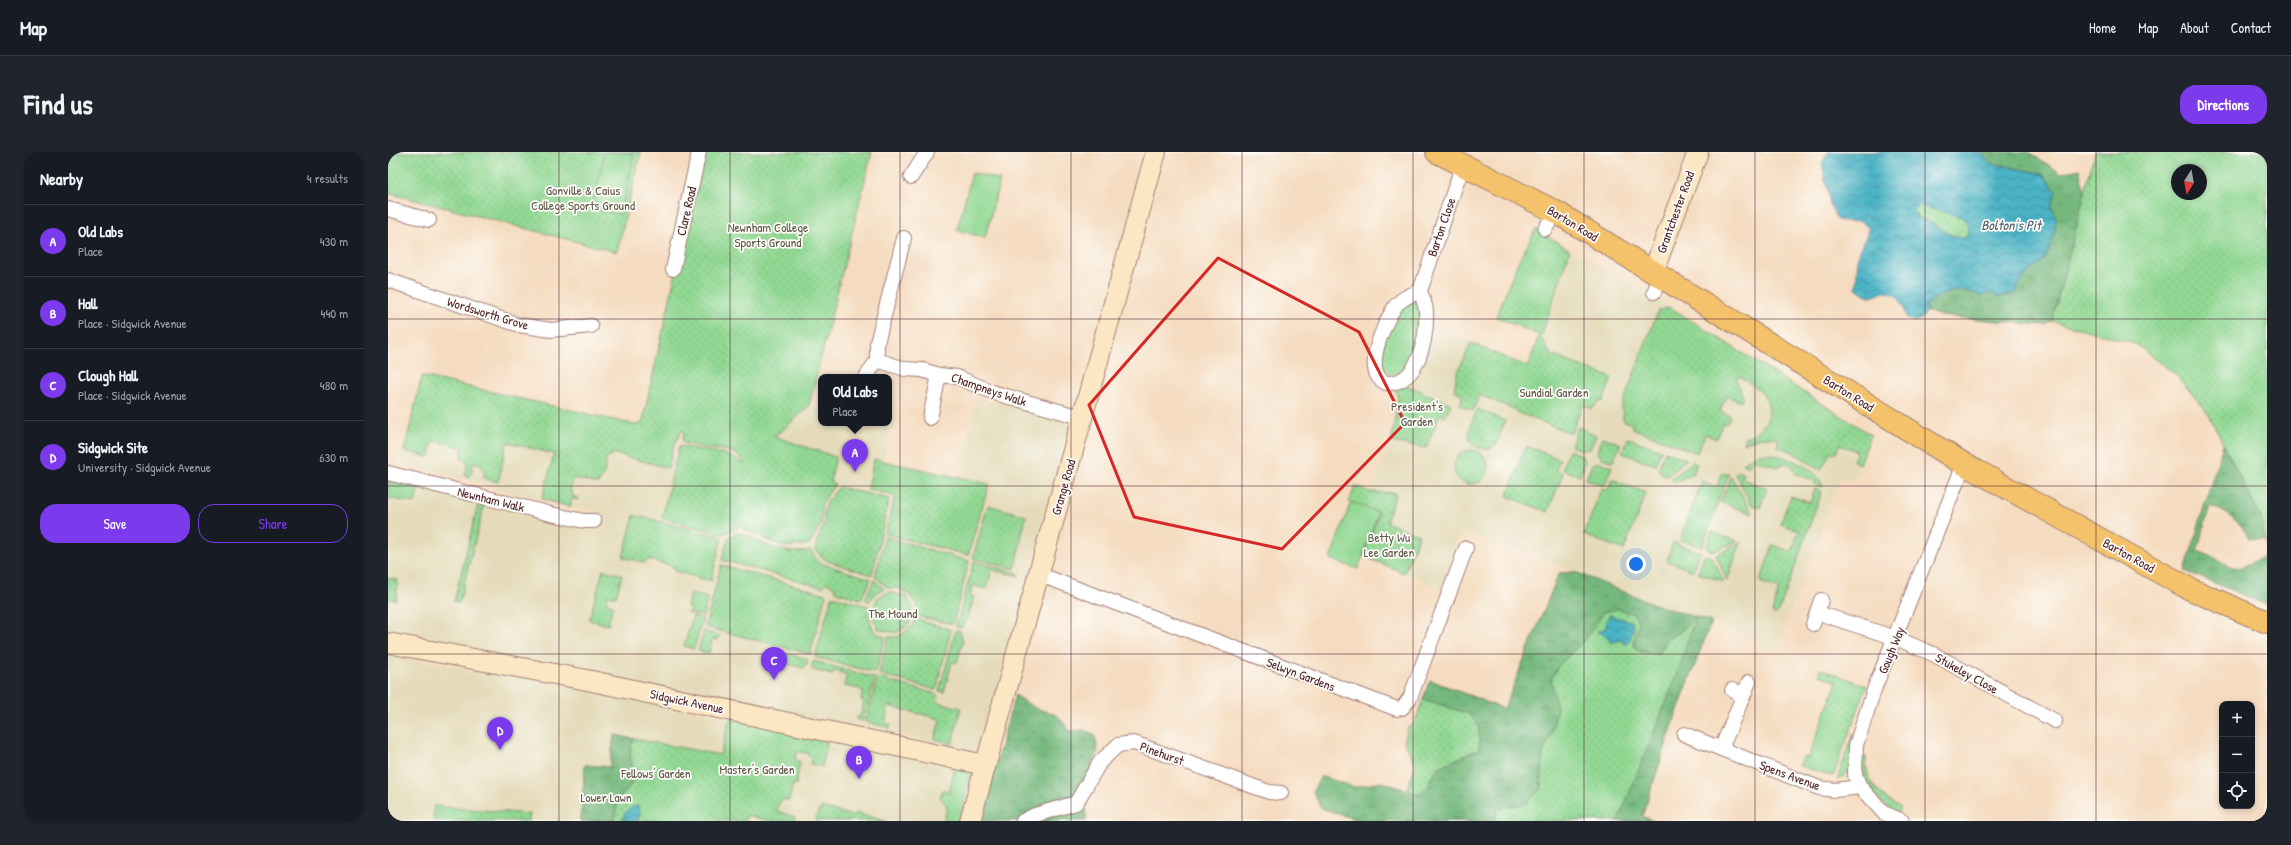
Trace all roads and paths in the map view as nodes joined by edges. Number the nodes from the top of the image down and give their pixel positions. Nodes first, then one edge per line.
1 (699, 152) edge
2 (927, 152) edge
3 (1156, 152) edge
4 (1437, 152) edge
5 (1698, 152) edge
6 (1463, 164) junction
7 (911, 177) dead end
8 (388, 209) edge
9 (430, 220) dead end
10 (904, 238) dead end
11 (673, 269) dead end
12 (388, 280) edge
13 (1656, 280) junction
14 (1420, 291) junction
15 (591, 326) dead end
16 (876, 360) junction
17 (868, 374) edge
18 (939, 375) junction
19 (930, 418) dead end
20 (1084, 418) junction
21 (1964, 464) junction
22 (388, 472) edge
23 (594, 521) dead end
24 (1466, 548) dead end
25 (1038, 574) junction
26 (1817, 613) dead end
27 (2267, 622) edge
28 (1896, 638) junction
29 (388, 643) edge
30 (1741, 688) dead end
31 (2055, 721) dead end
32 (1684, 734) dead end
33 (1721, 750) junction
34 (985, 765) junction
35 (1860, 787) junction
36 (1281, 793) dead end
37 (970, 821) edge
38 (1023, 821) edge
39 (1902, 821) edge

1 - 11 street, Clare Road
2 - 7 street
3 - 20 street, Grange Road
4 - 6 main road, Barton Road
5 - 13 street, Grantchester Road
6 - 13 main road, Barton Road
6 - 14 street, Barton Close
8 - 9 street
10 - 16 street
12 - 15 street, Wordsworth Grove
13 - 21 main road, Barton Road
14 - 14 street
16 - 17 street
16 - 18 street, Champneys Walk
18 - 19 street
18 - 20 street, Champneys Walk
20 - 25 street, Grange Road
21 - 27 main road, Barton Road
21 - 28 street, Gough Way
22 - 23 street, Newnham Walk
24 - 25 street, Selwyn Gardens
25 - 34 street, Grange Road
26 - 28 street, Stukeley Close
28 - 31 street, Stukeley Close
28 - 35 street, Gough Way
29 - 34 street, Sidgwick Avenue
30 - 33 street
32 - 33 street, Spens Avenue
33 - 35 street, Spens Avenue
34 - 37 street, Grange Road
35 - 39 street, Gough Way
36 - 38 street, Pinehurst

